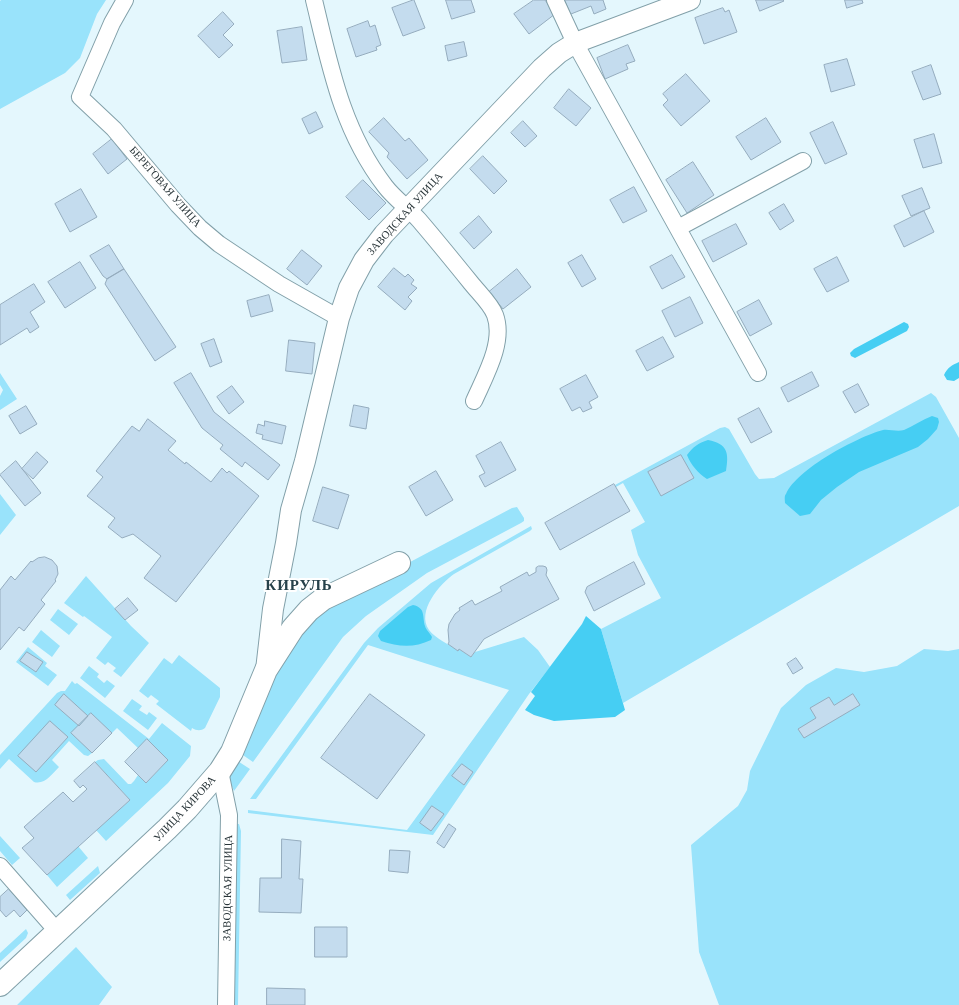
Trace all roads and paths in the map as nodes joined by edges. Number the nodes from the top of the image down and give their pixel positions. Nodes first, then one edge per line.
1 (125, 0) edge
2 (314, 0) edge
3 (555, 0) edge
4 (690, 0) edge
5 (575, 43) junction
6 (804, 161) dead end
7 (407, 210) junction
8 (678, 228) junction
9 (339, 318) junction
10 (758, 373) dead end
11 (474, 401) dead end
12 (399, 563) dead end
13 (266, 670) junction
14 (220, 771) junction
15 (0, 866) edge
16 (57, 931) junction
17 (0, 985) edge
18 (226, 1005) edge

1 - 9 street, БЕРЕГОВАЯ УЛИЦА
2 - 7 street
3 - 5 street
4 - 5 street, ЗАВОДСКАЯ УЛИЦА
5 - 7 street, ЗАВОДСКАЯ УЛИЦА
5 - 8 street
6 - 8 street
7 - 9 street, ЗАВОДСКАЯ УЛИЦА
7 - 11 street
8 - 10 street
9 - 13 street, ЗАВОДСКАЯ УЛИЦА
12 - 13 main road, УЛИЦА КИРОВА
13 - 14 main road, УЛИЦА КИРОВА
14 - 16 main road, УЛИЦА КИРОВА
14 - 18 street, ЗАВОДСКАЯ УЛИЦА
15 - 16 street
16 - 17 main road

